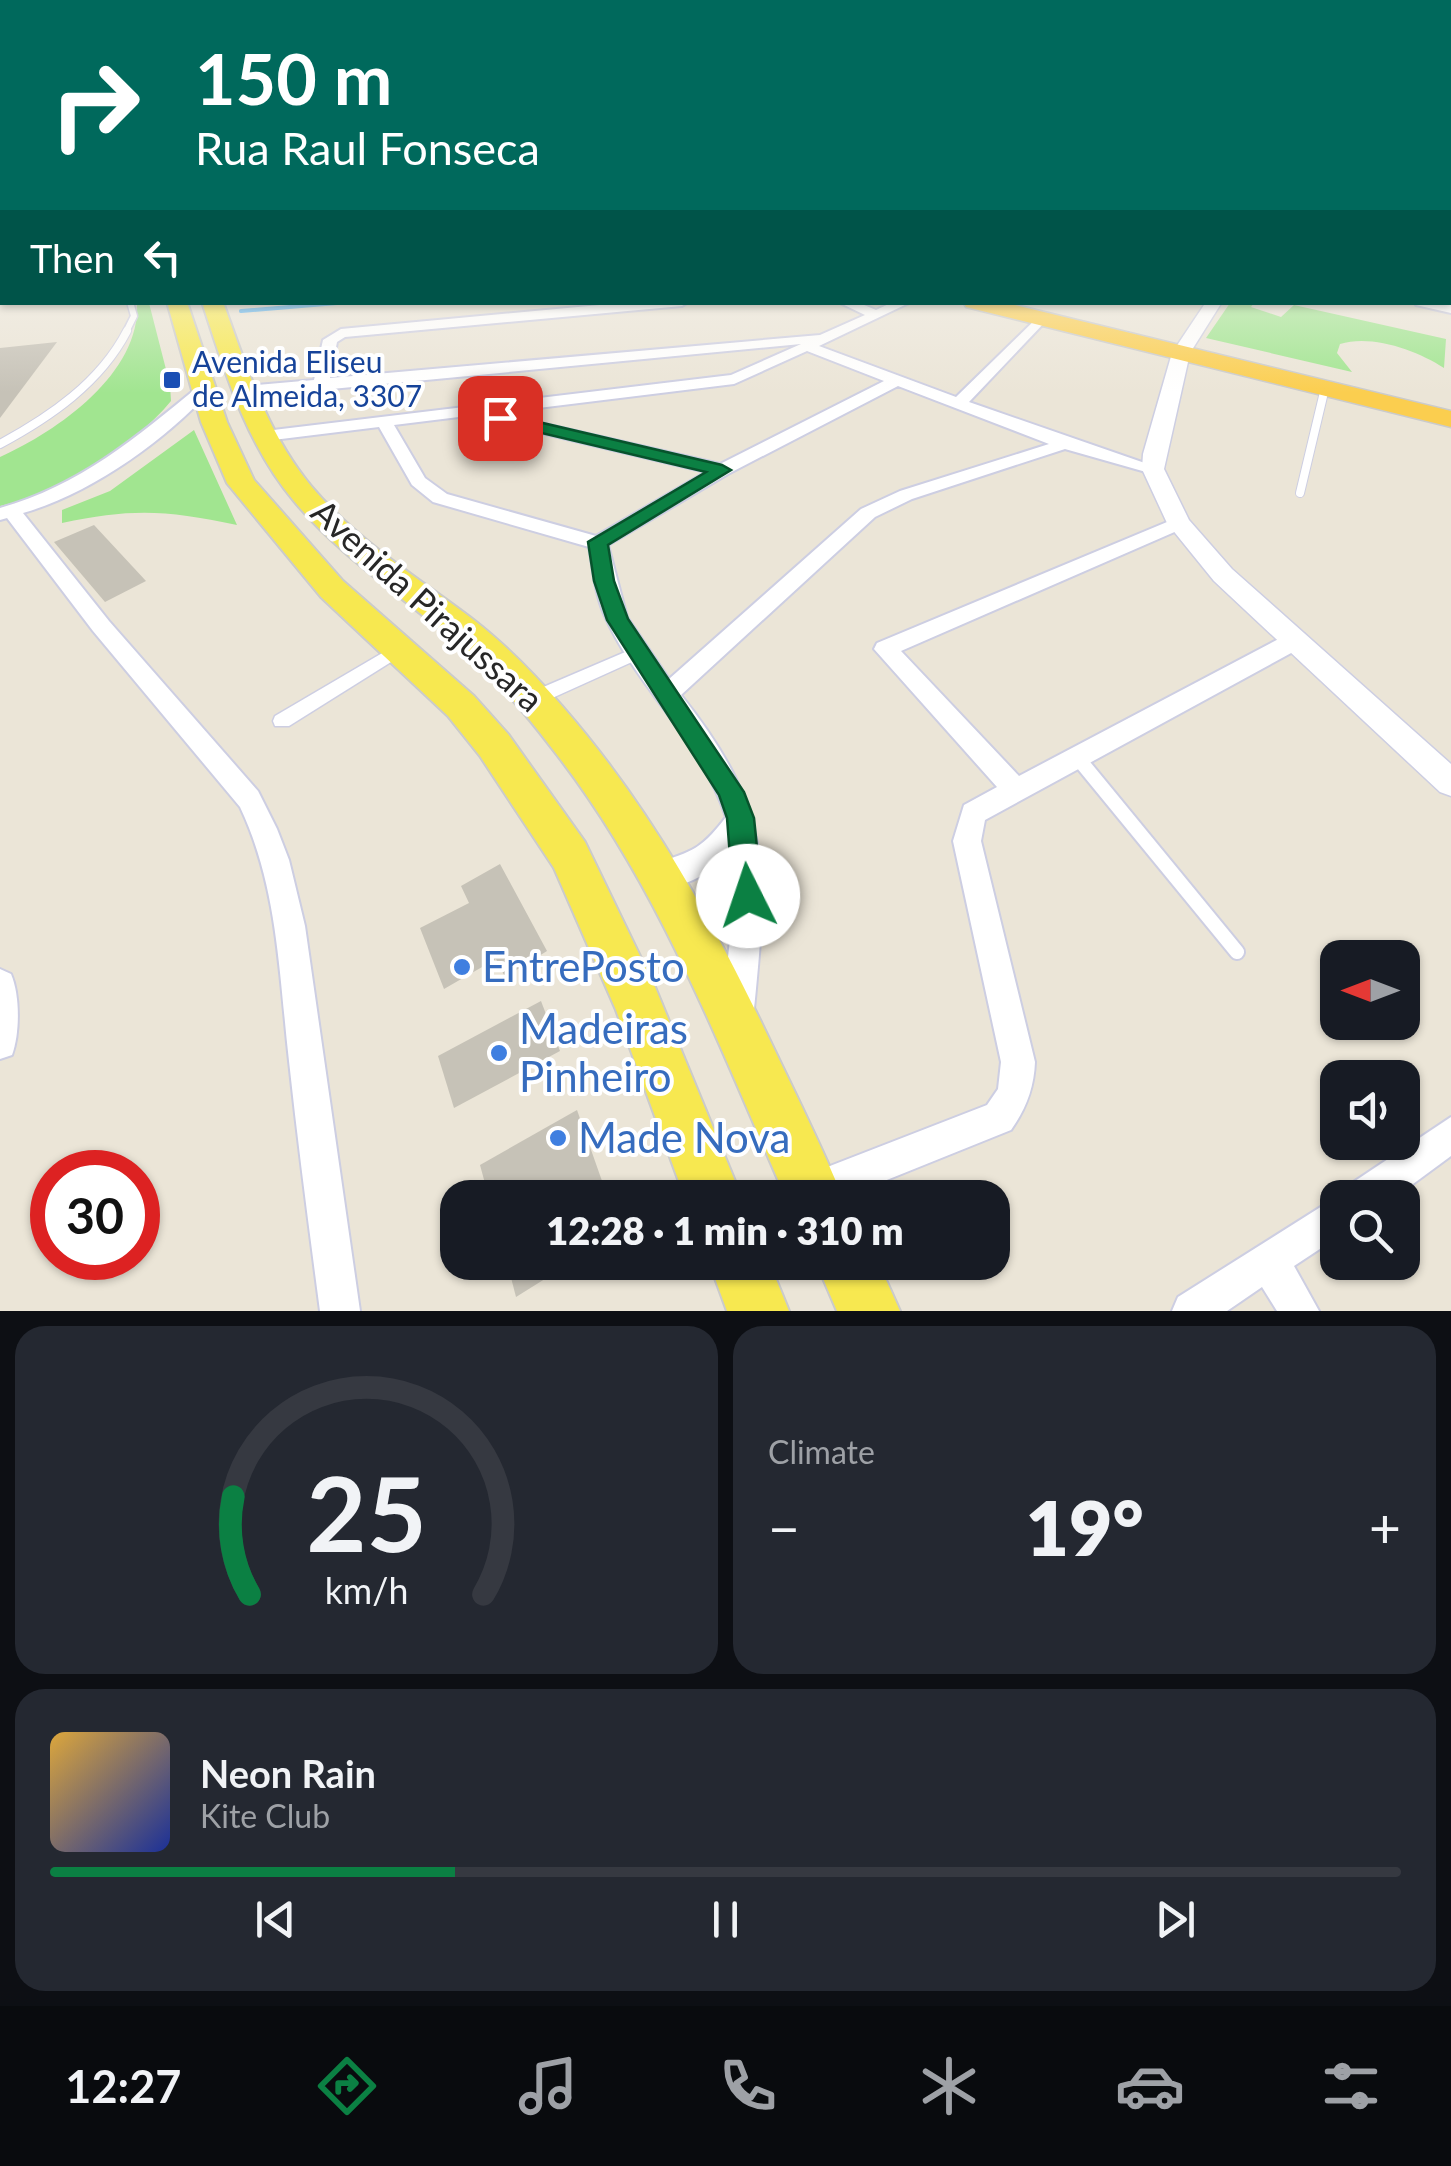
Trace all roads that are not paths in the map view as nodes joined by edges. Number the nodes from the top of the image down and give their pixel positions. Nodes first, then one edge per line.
1 (131, 305) edge
2 (178, 305) edge
3 (213, 305) edge
4 (650, 305) edge
5 (852, 305) edge
6 (898, 305) edge
7 (986, 305) edge
8 (1027, 305) edge
9 (1212, 305) edge
10 (877, 315) junction
11 (1040, 319) junction
12 (834, 336) junction
13 (808, 348) junction
14 (1183, 349) junction
15 (896, 381) junction
16 (322, 385) junction
17 (1325, 388) junction
18 (245, 390) junction
19 (958, 404) junction
20 (209, 406) junction
21 (1451, 408) edge
22 (463, 410) junction
23 (1451, 419) edge
24 (383, 420) junction
25 (154, 431) junction
26 (264, 436) junction
27 (0, 444) edge
28 (1065, 444) junction
29 (1153, 469) junction
30 (722, 470) junction
31 (1300, 493) dead end
32 (5, 512) edge
33 (267, 514) junction
34 (1179, 523) junction
35 (347, 538) junction
36 (598, 542) junction
37 (406, 588) junction
38 (332, 590) junction
39 (1296, 640) junction
40 (401, 648) junction
41 (637, 653) junction
42 (666, 694) junction
43 (533, 699) junction
44 (282, 721) dead end
45 (1077, 756) junction
46 (1451, 783) edge
47 (1014, 788) junction
48 (740, 818) junction
49 (659, 875) junction
50 (1237, 952) dead end
51 (0, 985) edge
52 (736, 1029) junction
53 (0, 1042) edge
54 (1451, 1135) edge
55 (707, 1180) edge
56 (807, 1180) edge
57 (848, 1180) edge
58 (1387, 1180) edge
59 (1320, 1227) edge
60 (1268, 1261) junction
61 (746, 1280) edge
62 (854, 1280) edge
63 (340, 1311) edge
64 (758, 1311) edge
65 (869, 1311) edge
66 (1192, 1311) edge
67 (1299, 1311) edge

1 - 27 lane
2 - 20 main road, Avenida Pirajussara
3 - 18 main road, Avenida Pirajussara
4 - 16 street
5 - 10 street
6 - 10 street
7 - 11 highway
8 - 14 highway
9 - 14 street
10 - 12 street
11 - 14 highway
11 - 19 street
12 - 13 street
12 - 16 street
13 - 15 street
13 - 22 street
14 - 17 highway
14 - 21 highway
14 - 29 street
15 - 19 street
15 - 30 street
16 - 18 street
17 - 23 highway
17 - 31 lane
18 - 26 main road, Avenida Pirajussara
19 - 28 street
20 - 25 street
20 - 25 street
20 - 33 main road, Avenida Pirajussara
22 - 24 street
22 - 30 street
24 - 26 street
24 - 36 street
25 - 32 street
26 - 35 main road, Avenida Pirajussara
28 - 29 street
28 - 42 street
29 - 34 street
30 - 36 street
32 - 63 street
33 - 35 main road
33 - 38 main road, Avenida Pirajussara
34 - 39 street
34 - 47 street
35 - 37 main road, Avenida Pirajussara
36 - 41 street
37 - 38 main road
37 - 43 main road, Avenida Pirajussara
38 - 40 main road, Avenida Pirajussara
39 - 45 street
39 - 46 street
40 - 44 street
40 - 55 main road, Avenida Pirajussara
41 - 42 street
41 - 43 street
42 - 48 street
43 - 49 main road, Avenida Pirajussara
45 - 47 street
45 - 50 lane
47 - 57 street
48 - 49 street
48 - 52 street
49 - 52 main road, Avenida Pirajussara
51 - 53 street
52 - 56 main road, Avenida Pirajussara
54 - 58 street
59 - 60 street
60 - 66 street
60 - 67 street
61 - 64 main road
62 - 65 main road

